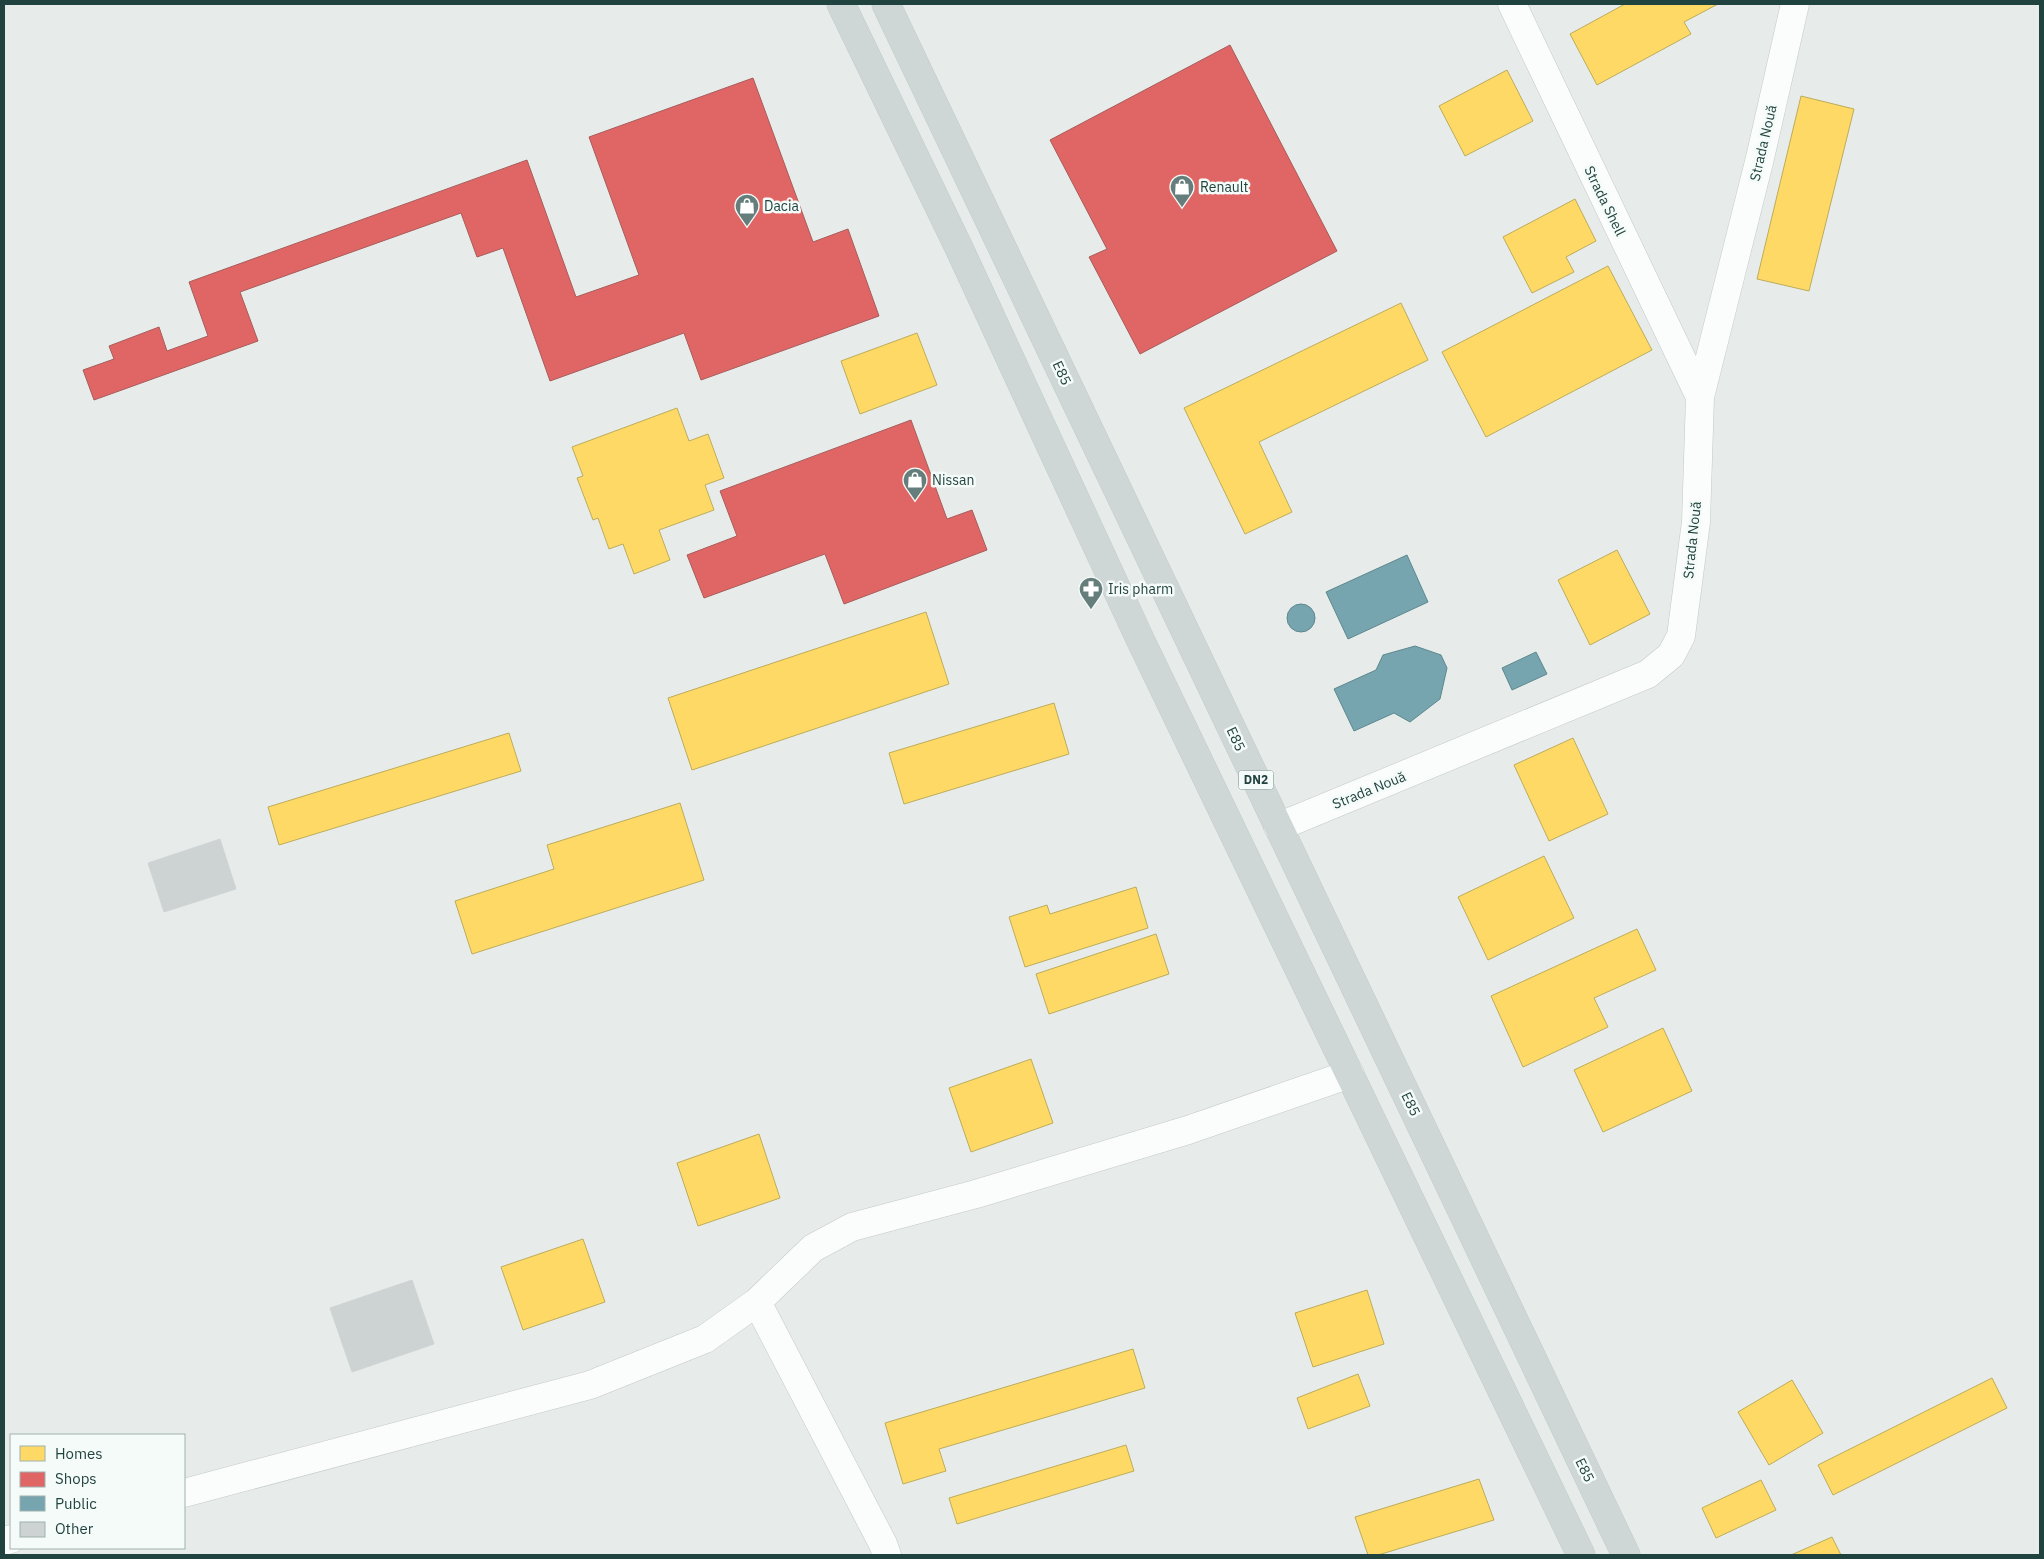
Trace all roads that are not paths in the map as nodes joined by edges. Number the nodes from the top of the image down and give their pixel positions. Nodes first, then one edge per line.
1 (841, 4) edge
2 (886, 4) edge
3 (1512, 4) edge
4 (1795, 4) edge
5 (1700, 397) junction
6 (1278, 827) junction
7 (1350, 1074) junction
8 (758, 1302) junction
9 (185, 1493) edge
10 (887, 1555) edge
11 (1581, 1555) edge
12 (1626, 1555) edge

1 - 7 main road
2 - 6 main road, E85 / DN2
3 - 5 street, Strada Shell
4 - 5 street, Strada Nouă
5 - 6 street, Strada Nouă
6 - 12 main road, E85 / DN2
7 - 8 street
7 - 11 main road
8 - 9 street
8 - 10 street

